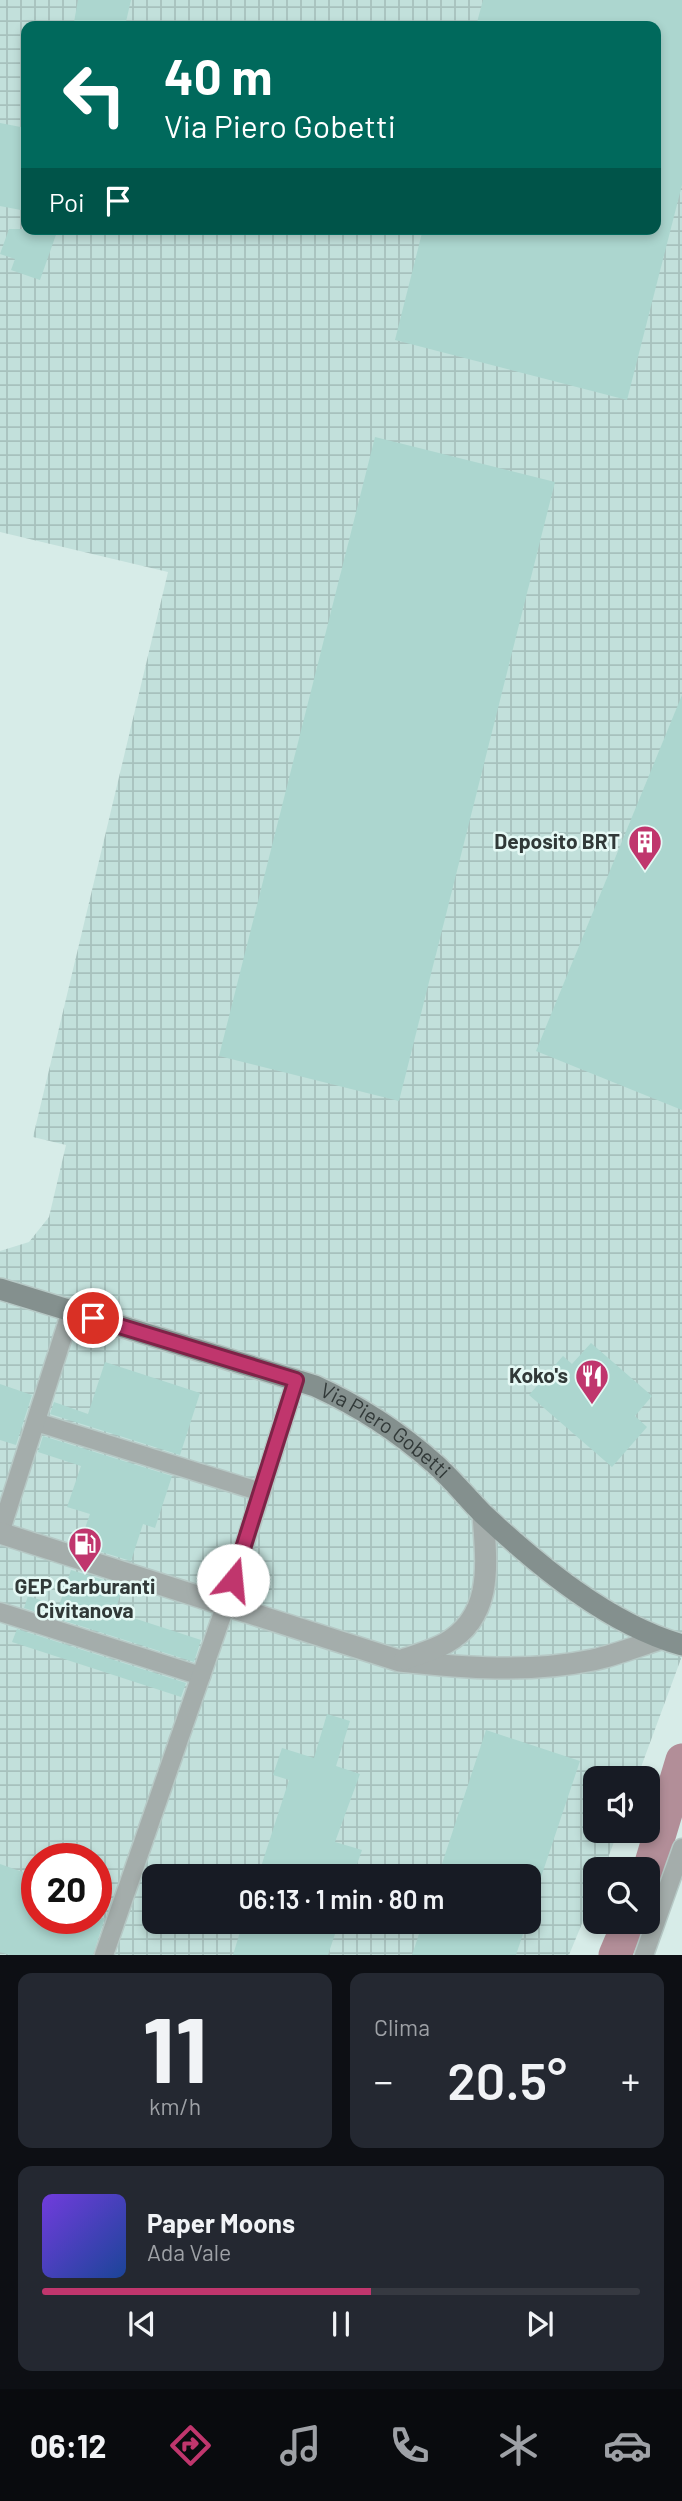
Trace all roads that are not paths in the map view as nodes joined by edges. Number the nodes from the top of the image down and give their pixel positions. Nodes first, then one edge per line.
1 (0, 1289) edge
2 (71, 1311) junction
3 (296, 1380) junction
4 (36, 1422) junction
5 (261, 1492) junction
6 (483, 1514) junction
7 (0, 1534) edge
8 (226, 1604) junction
9 (0, 1612) edge
10 (660, 1639) junction
11 (682, 1645) edge
12 (400, 1661) junction
13 (201, 1676) junction
14 (682, 1848) edge
15 (104, 1955) edge
16 (644, 1955) edge

1 - 2 street, Via Piero Gobetti
2 - 3 street, Via Piero Gobetti
2 - 4 lane
3 - 5 lane
3 - 6 street, Via Piero Gobetti
4 - 5 lane
4 - 7 lane
5 - 8 lane
6 - 10 street, Via Piero Gobetti
6 - 12 street
7 - 8 street
8 - 12 street
8 - 13 lane
9 - 13 lane
10 - 11 street, Via Piero Gobetti
10 - 12 street
13 - 15 lane
14 - 16 lane

